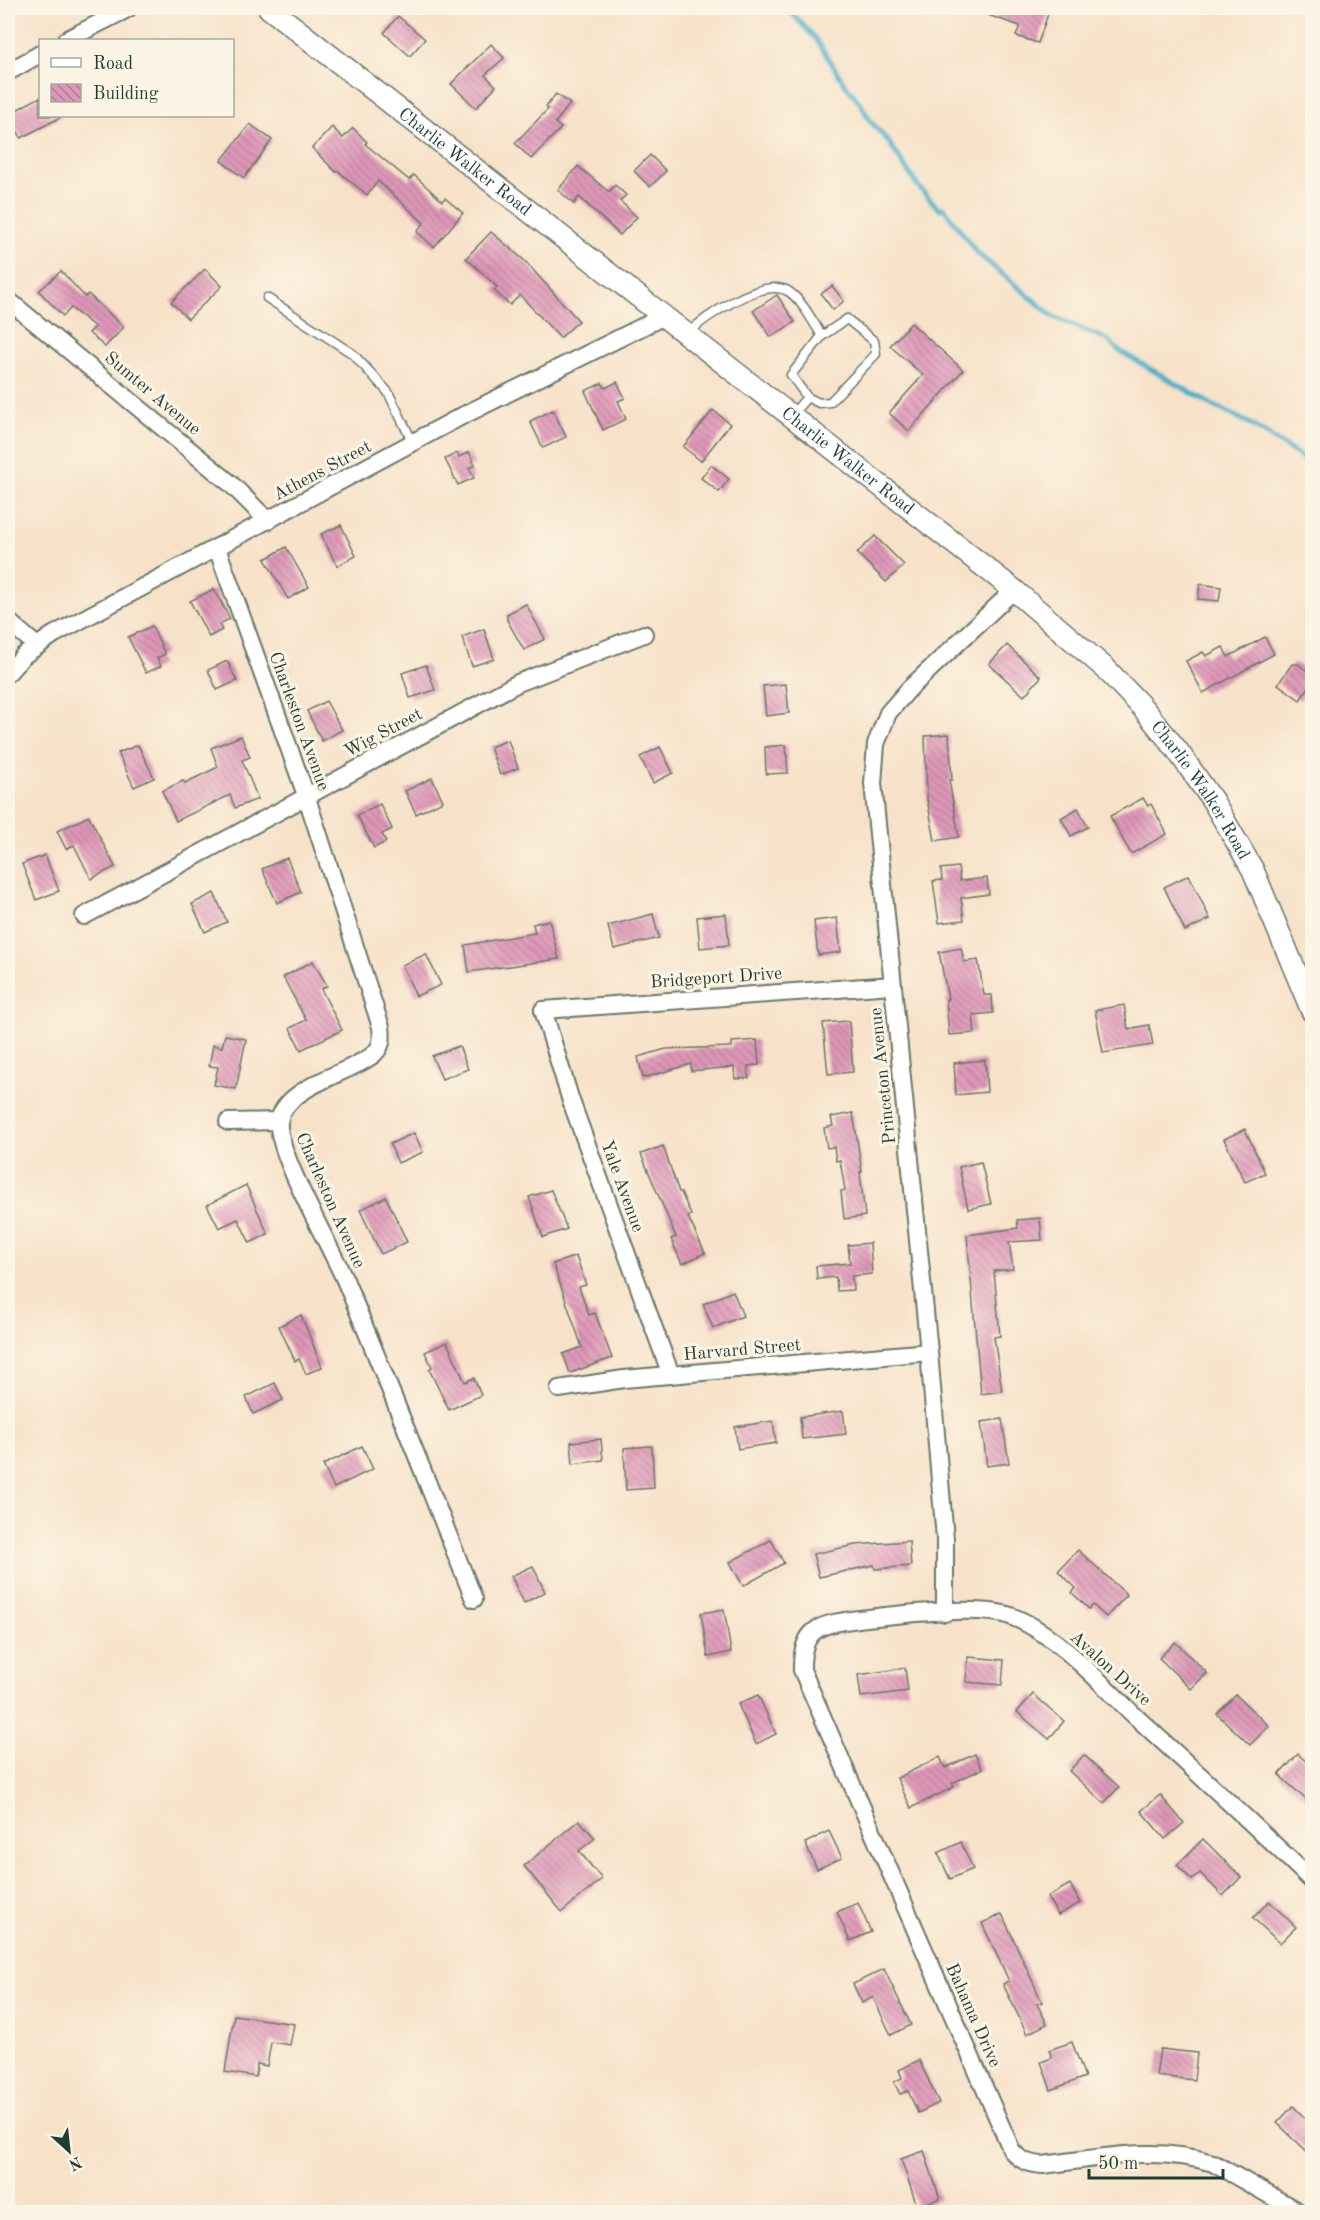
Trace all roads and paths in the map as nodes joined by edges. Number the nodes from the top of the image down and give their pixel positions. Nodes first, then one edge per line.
1 (129, 8) edge
2 (269, 8) edge
3 (68, 39) edge
4 (39, 55) edge
5 (8, 72) edge
6 (267, 298) dead end
7 (8, 300) edge
8 (664, 316) junction
9 (687, 334) junction
10 (822, 336) junction
11 (807, 397) junction
12 (791, 416) junction
13 (413, 442) junction
14 (268, 521) junction
15 (217, 548) junction
16 (1014, 590) junction
17 (8, 621) edge
18 (644, 634) dead end
19 (37, 646) junction
20 (8, 672) edge
21 (306, 795) junction
22 (84, 916) dead end
23 (892, 985) junction
24 (543, 1010) joint
25 (1312, 1011) edge
26 (279, 1121) junction
27 (228, 1122) dead end
28 (929, 1352) junction
29 (671, 1375) junction
30 (559, 1389) dead end
31 (474, 1599) dead end
32 (945, 1613) junction
33 (830, 1623) joint
34 (1312, 1881) edge
35 (1299, 2212) edge

1 - 3 street
2 - 8 street, Charlie Walker Road
4 - 5 street
6 - 13 lane
7 - 14 street, Sumter Avenue
8 - 9 street, Charlie Walker Road
8 - 13 street, Athens Street
9 - 10 lane
9 - 12 street, Charlie Walker Road
10 - 11 lane
10 - 11 lane
11 - 12 lane
12 - 16 street, Charlie Walker Road
13 - 14 street, Athens Street
14 - 15 street, Athens Street
15 - 19 street, Athens Street
15 - 21 street, Charleston Avenue
16 - 23 street, Princeton Avenue
16 - 25 street, Charlie Walker Road
17 - 19 street
18 - 21 street, Wig Street
19 - 20 street, Athens Street
21 - 22 street, Wig Street
21 - 26 street, Charleston Avenue
23 - 24 street, Bridgeport Drive
23 - 28 street, Princeton Avenue
24 - 29 street, Yale Avenue
26 - 27 street
26 - 31 street, Charleston Avenue
28 - 29 street, Harvard Street
28 - 32 street, Princeton Avenue
29 - 30 street, Harvard Street
32 - 33 street, Avalon Drive
32 - 34 street, Avalon Drive
33 - 35 street, Bahama Drive

